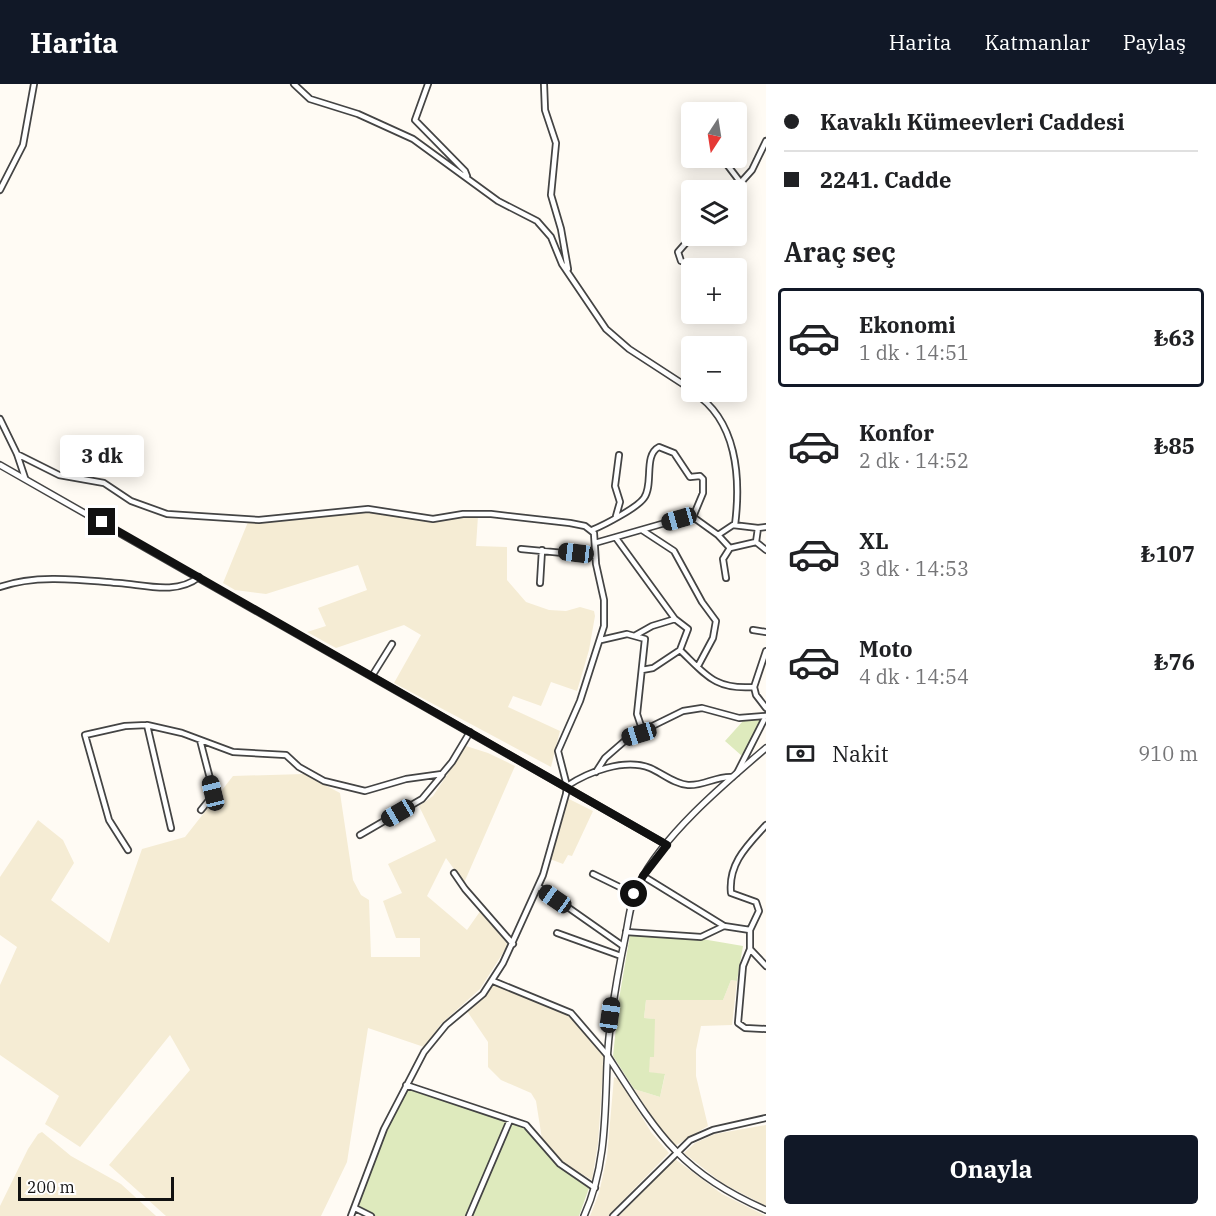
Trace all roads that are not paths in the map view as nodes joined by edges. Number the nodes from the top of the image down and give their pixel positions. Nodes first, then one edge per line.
1 (34, 84) edge
2 (294, 84) edge
3 (428, 84) edge
4 (544, 84) edge
5 (766, 141) edge
6 (730, 168) edge
7 (466, 176) junction
8 (739, 180) edge
9 (744, 180) edge
10 (0, 190) edge
11 (683, 246) edge
12 (681, 261) dead end
13 (568, 272) junction
14 (681, 383) edge
15 (704, 402) edge
16 (0, 419) edge
17 (17, 454) junction
18 (619, 455) dead end
19 (0, 465) edge
20 (25, 478) junction
21 (616, 516) junction
22 (693, 517) junction
23 (735, 525) junction
24 (766, 527) edge
25 (758, 528) junction
26 (592, 530) junction
27 (642, 530) junction
28 (718, 535) junction
29 (616, 538) junction
30 (756, 542) junction
31 (595, 543) junction
32 (730, 548) junction
33 (520, 549) dead end
34 (542, 550) junction
35 (766, 550) edge
36 (595, 556) junction
37 (199, 578) junction
38 (726, 578) dead end
39 (540, 583) dead end
40 (0, 587) edge
41 (675, 619) junction
42 (753, 630) dead end
43 (766, 632) edge
44 (636, 635) junction
45 (601, 640) junction
46 (392, 644) dead end
47 (680, 650) junction
48 (766, 651) edge
49 (698, 666) junction
50 (642, 670) junction
51 (372, 676) junction
52 (754, 687) junction
53 (766, 708) edge
54 (766, 716) edge
55 (147, 725) junction
56 (470, 732) junction
57 (643, 732) junction
58 (200, 740) junction
59 (766, 748) edge
60 (444, 772) junction
61 (596, 772) junction
62 (735, 775) junction
63 (567, 786) junction
64 (201, 810) dead end
65 (766, 825) edge
66 (171, 828) dead end
67 (360, 835) dead end
68 (667, 845) junction
69 (128, 850) dead end
70 (454, 873) dead end
71 (593, 874) dead end
72 (643, 876) junction
73 (539, 887) junction
74 (634, 894) junction
75 (724, 926) junction
76 (750, 930) junction
77 (626, 932) junction
78 (557, 933) dead end
79 (513, 944) junction
80 (623, 946) junction
81 (750, 949) junction
82 (621, 956) junction
83 (766, 966) edge
84 (493, 981) junction
85 (766, 1029) edge
86 (608, 1056) junction
87 (406, 1085) junction
88 (766, 1118) edge
89 (510, 1120) junction
90 (675, 1152) junction
91 (595, 1188) junction
92 (355, 1208) junction
93 (766, 1210) edge
94 (351, 1216) edge
95 (371, 1216) edge
96 (469, 1216) edge
97 (584, 1216) edge
98 (613, 1216) edge

1 - 10 street
2 - 7 street
3 - 7 street
4 - 13 street
5 - 9 street
6 - 8 street
7 - 13 street
11 - 12 street
13 - 14 street
15 - 23 street
16 - 17 street
17 - 20 street
17 - 26 street
18 - 21 street
19 - 20 street
20 - 37 street
21 - 22 street
21 - 26 street
22 - 27 street
22 - 28 street
23 - 25 street
23 - 28 street
24 - 25 street
25 - 30 street
26 - 31 street
27 - 29 street
27 - 49 street
28 - 32 street
29 - 31 street
29 - 41 street
30 - 32 street
30 - 35 street
31 - 36 street
32 - 38 street
33 - 34 street
34 - 36 street
34 - 39 street
36 - 45 street
37 - 40 street
37 - 51 street
41 - 44 street
41 - 47 street
42 - 43 street
44 - 45 street
44 - 50 street
45 - 63 street
46 - 51 street
47 - 49 street
47 - 50 street
48 - 52 street
49 - 52 street
50 - 57 street
51 - 56 street
52 - 53 street
54 - 57 street
54 - 62 street
55 - 58 street
55 - 66 street
55 - 69 street
56 - 60 street
56 - 63 street
57 - 61 street
58 - 60 street
58 - 64 street
59 - 62 street
60 - 67 street
61 - 62 street
61 - 63 street
62 - 68 street
63 - 68 street
63 - 73 street
65 - 76 street
68 - 72 street
70 - 79 street
71 - 74 street
72 - 74 street
72 - 75 street
73 - 79 street
73 - 80 street
74 - 77 street
75 - 76 street
75 - 77 street
76 - 81 street
77 - 80 street
78 - 82 street
79 - 84 street
80 - 82 street
81 - 83 street
81 - 85 street
82 - 86 street
84 - 86 street
84 - 87 street
86 - 90 street
86 - 91 street
87 - 89 street
87 - 92 street
88 - 90 street
89 - 91 street
89 - 96 street
90 - 93 street
90 - 98 street
91 - 97 street
92 - 94 street
92 - 95 street

